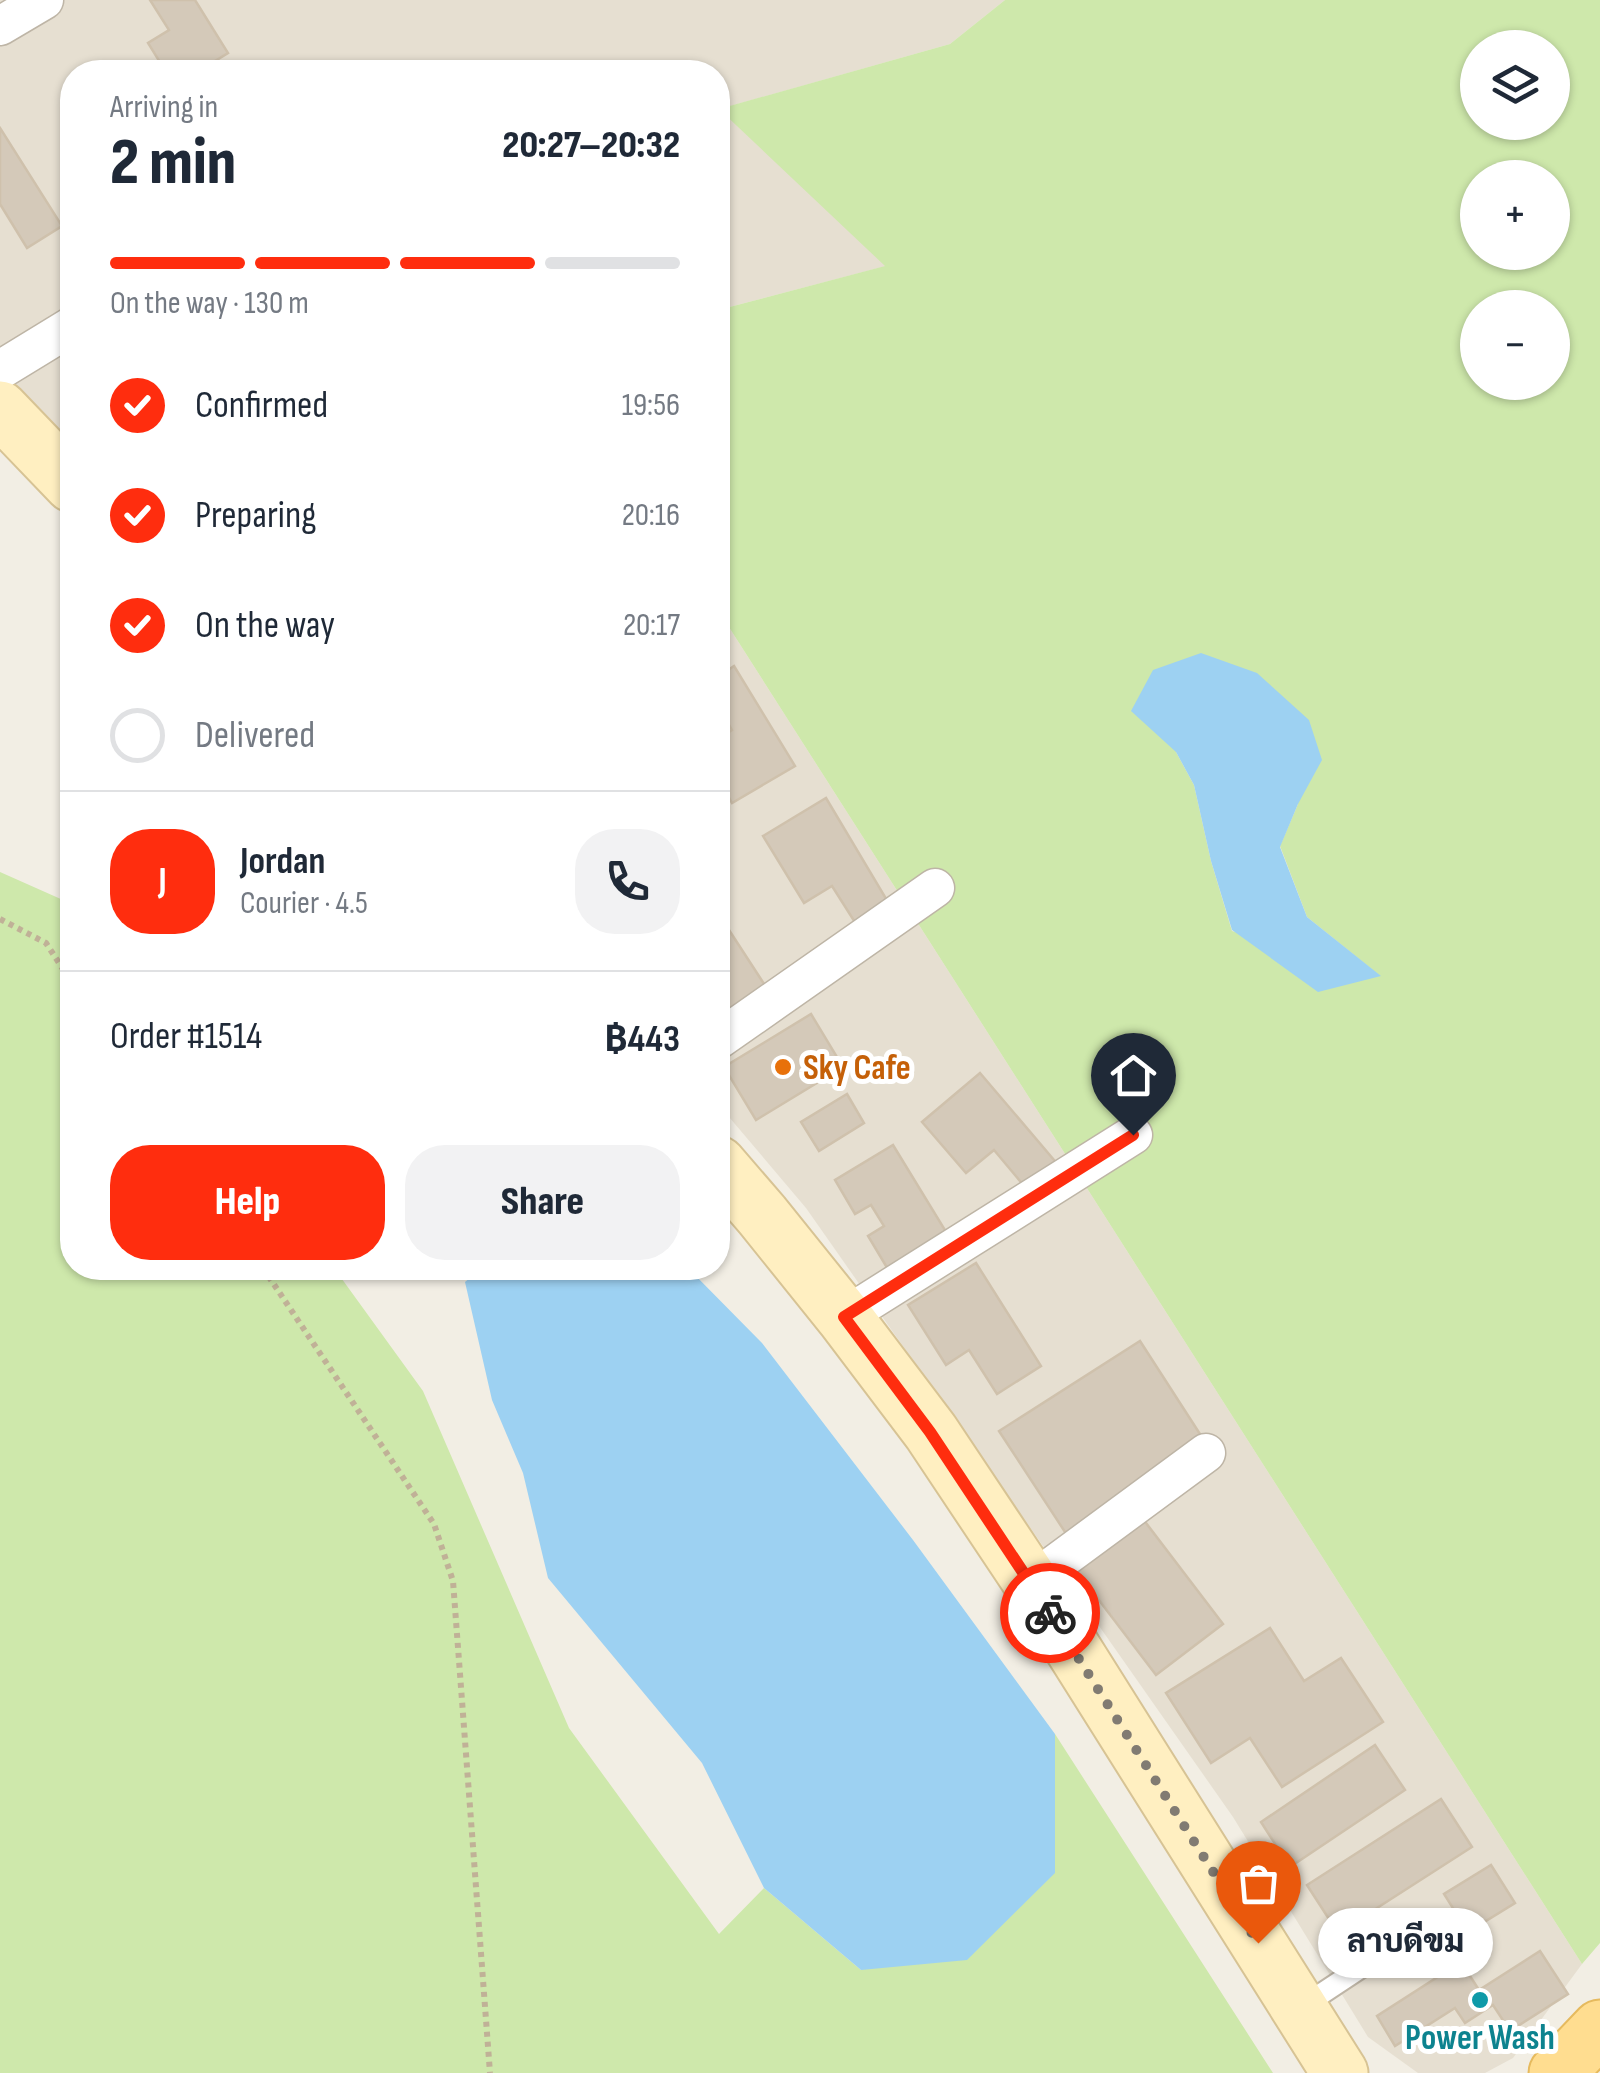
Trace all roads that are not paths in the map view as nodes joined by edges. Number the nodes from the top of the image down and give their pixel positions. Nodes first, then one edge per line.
1 (44, 0) edge
2 (0, 26) edge
3 (60, 333) edge
4 (0, 370) edge
5 (0, 409) edge
6 (60, 472) edge
7 (935, 888) dead end
8 (730, 1032) edge
9 (1133, 1135) dead end
10 (730, 1178) edge
11 (844, 1317) junction
12 (1206, 1453) dead end
13 (1031, 1582) junction
14 (1430, 1922) dead end
15 (1299, 2008) junction
16 (1600, 2028) edge
17 (1340, 2073) edge
18 (1557, 2073) edge

1 - 2 street
3 - 4 street
5 - 6 main road
7 - 8 street
9 - 11 street
10 - 11 main road
11 - 13 main road
12 - 13 street
13 - 15 main road
14 - 15 lane
15 - 17 main road
16 - 18 main road

